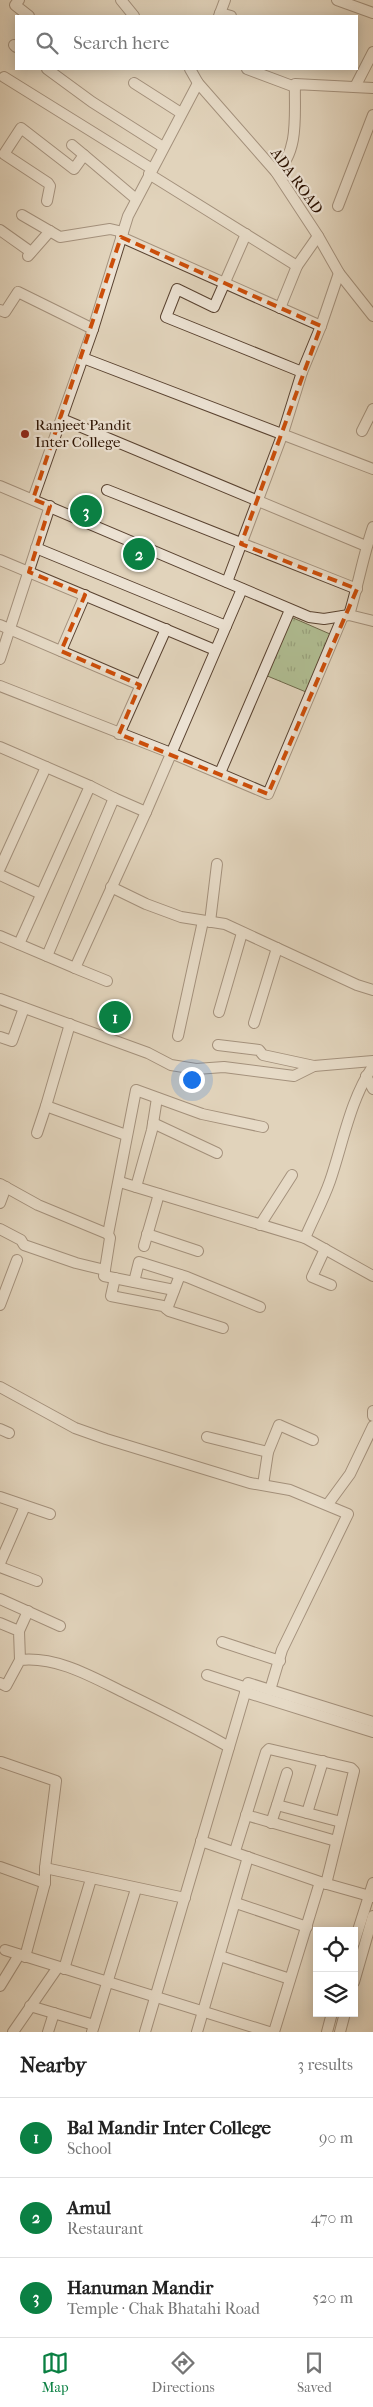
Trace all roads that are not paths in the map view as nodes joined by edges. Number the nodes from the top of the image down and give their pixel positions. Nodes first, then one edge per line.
1 (19, 0) edge
2 (121, 0) edge
3 (225, 0) edge
4 (337, 0) edge
5 (373, 13) edge
6 (219, 14) edge
7 (28, 15) edge
8 (133, 15) edge
9 (373, 52) edge
10 (358, 59) edge
11 (368, 63) junction
12 (48, 70) edge
13 (192, 70) edge
14 (250, 70) edge
15 (4, 78) dead end
16 (134, 83) dead end
17 (198, 83) junction
18 (355, 87) junction
19 (295, 88) junction
20 (373, 88) edge
21 (181, 113) junction
22 (373, 115) edge
23 (72, 146) dead end
24 (163, 147) junction
25 (84, 155) junction
26 (151, 171) junction
27 (276, 172) junction
28 (136, 198) junction
29 (47, 201) dead end
30 (338, 206) dead end
31 (22, 215) dead end
32 (0, 230) edge
33 (50, 231) junction
34 (122, 234) junction
35 (246, 234) junction
36 (318, 236) junction
37 (297, 266) junction
38 (339, 274) junction
39 (224, 282) junction
40 (280, 308) junction
41 (1, 314) edge
42 (373, 316) edge
43 (322, 326) junction
44 (92, 330) junction
45 (83, 358) junction
46 (302, 372) junction
47 (373, 410) edge
48 (62, 419) junction
49 (362, 431) dead end
50 (283, 433) junction
51 (373, 470) edge
52 (0, 486) edge
53 (107, 490) dead end
54 (33, 499) junction
55 (257, 502) junction
56 (50, 506) junction
57 (373, 527) edge
58 (241, 544) junction
59 (366, 546) junction
60 (36, 548) junction
61 (0, 560) edge
62 (28, 572) junction
63 (227, 582) junction
64 (242, 589) junction
65 (357, 589) junction
66 (85, 595) junction
67 (290, 610) junction
68 (346, 616) junction
69 (373, 621) edge
70 (226, 626) junction
71 (5, 627) edge
72 (166, 629) junction
73 (216, 650) junction
74 (61, 651) junction
75 (0, 659) edge
76 (140, 685) junction
77 (0, 686) edge
78 (119, 734) junction
79 (0, 747) edge
80 (171, 753) junction
81 (46, 767) junction
82 (220, 773) junction
83 (90, 786) junction
84 (114, 798) junction
85 (146, 812) junction
86 (217, 864) dead end
87 (0, 868) edge
88 (0, 875) edge
89 (111, 887) junction
90 (41, 894) junction
91 (206, 921) junction
92 (242, 932) junction
93 (0, 936) edge
94 (19, 944) junction
95 (277, 948) junction
96 (46, 956) junction
97 (75, 968) junction
98 (107, 981) dead end
99 (373, 990) edge
100 (0, 999) edge
101 (24, 1008) junction
102 (219, 1012) dead end
103 (254, 1023) dead end
104 (70, 1024) junction
105 (178, 1036) dead end
106 (0, 1037) edge
107 (218, 1045) dead end
108 (373, 1061) edge
109 (314, 1066) junction
110 (373, 1066) edge
111 (366, 1076) junction
112 (373, 1089) edge
113 (157, 1098) junction
114 (46, 1106) junction
115 (154, 1123) junction
116 (263, 1127) dead end
117 (37, 1132) dead end
118 (126, 1135) junction
119 (217, 1153) dead end
120 (292, 1175) dead end
121 (120, 1182) junction
122 (3, 1186) edge
123 (136, 1187) junction
124 (159, 1194) junction
125 (0, 1203) edge
126 (260, 1226) junction
127 (0, 1229) edge
128 (108, 1234) junction
129 (147, 1234) junction
130 (305, 1238) junction
131 (144, 1246) dead end
132 (325, 1250) junction
133 (198, 1251) dead end
134 (17, 1260) dead end
135 (105, 1270) junction
136 (180, 1275) junction
137 (373, 1276) edge
138 (115, 1278) junction
139 (134, 1282) junction
140 (331, 1285) dead end
141 (174, 1290) junction
142 (0, 1305) edge
143 (260, 1307) dead end
144 (167, 1309) junction
145 (223, 1328) dead end
146 (0, 1388) edge
147 (373, 1410) edge
148 (373, 1416) edge
149 (373, 1426) edge
150 (207, 1437) dead end
151 (313, 1440) dead end
152 (268, 1452) junction
153 (263, 1485) junction
154 (0, 1497) edge
155 (328, 1504) junction
156 (25, 1506) junction
157 (50, 1514) dead end
158 (0, 1563) edge
159 (0, 1567) edge
160 (37, 1581) dead end
161 (0, 1599) edge
162 (28, 1611) junction
163 (0, 1623) edge
164 (60, 1626) dead end
165 (19, 1631) junction
166 (222, 1642) dead end
167 (20, 1660) junction
168 (280, 1661) junction
169 (207, 1675) dead end
170 (0, 1683) edge
171 (247, 1688) junction
172 (270, 1690) junction
173 (373, 1722) edge
174 (373, 1732) edge
175 (229, 1748) junction
176 (323, 1761) junction
177 (1, 1762) edge
178 (287, 1773) dead end
179 (277, 1806) junction
180 (307, 1813) junction
181 (246, 1815) junction
182 (341, 1822) junction
183 (271, 1823) junction
184 (201, 1841) junction
185 (336, 1841) junction
186 (235, 1851) junction
187 (248, 1857) junction
188 (0, 1867) edge
189 (45, 1868) junction
190 (91, 1880) junction
191 (45, 1883) junction
192 (323, 1883) junction
193 (373, 1883) edge
194 (136, 1889) junction
195 (371, 1897) edge
196 (185, 1898) junction
197 (236, 1903) junction
198 (373, 1916) edge
199 (306, 1927) junction
200 (358, 1932) edge
201 (5, 1950) dead end
202 (22, 1956) junction
203 (220, 1956) junction
204 (61, 1968) junction
205 (357, 1972) edge
206 (290, 1979) junction
207 (108, 1982) junction
208 (0, 1986) edge
209 (155, 1997) junction
210 (30, 2006) junction
211 (203, 2011) junction
212 (54, 2013) junction
213 (331, 2017) edge
214 (344, 2017) edge
215 (93, 2028) edge
216 (14, 2032) edge
217 (48, 2032) edge
218 (145, 2032) edge
219 (197, 2032) edge
220 (269, 2032) edge
221 (274, 2032) edge
222 (326, 2032) edge
223 (340, 2032) edge

1 - 7 street
2 - 8 street
3 - 6 street
4 - 5 street
9 - 11 street
10 - 11 street
11 - 18 street
12 - 24 street
13 - 17 street, ADA ROAD
14 - 19 street
15 - 26 street
16 - 21 street
17 - 21 street
17 - 27 street, ADA ROAD
18 - 19 street
18 - 20 street
19 - 27 street
21 - 24 street
22 - 30 street
23 - 25 street
24 - 26 street
25 - 28 street
25 - 29 street
26 - 28 street
26 - 35 street
27 - 36 street, ADA ROAD
28 - 34 street
31 - 33 street
32 - 33 street
33 - 34 street
34 - 39 street
34 - 44 street
35 - 37 street
35 - 39 street
36 - 37 street
36 - 38 street, ADA ROAD
37 - 40 street
38 - 42 street, ADA ROAD
38 - 43 street
39 - 40 street
39 - 46 street
40 - 43 street
41 - 44 street
43 - 46 street
44 - 45 street
45 - 48 street
45 - 50 street
46 - 50 street
47 - 49 street
48 - 54 street
48 - 55 street
50 - 51 street
50 - 55 street
52 - 54 street
53 - 58 street
54 - 56 street
55 - 58 street
55 - 59 street
56 - 60 street
56 - 63 street
57 - 59 street
58 - 63 street
58 - 65 street
59 - 65 street
60 - 62 street
60 - 70 street
61 - 62 street
62 - 66 street
62 - 71 street
63 - 64 street
64 - 67 street
64 - 70 street
65 - 68 street
66 - 72 street
66 - 74 street
67 - 68 street
67 - 82 street
68 - 69 street
68 - 82 street
70 - 73 street
71 - 74 street
71 - 75 street
72 - 73 street
72 - 76 street
73 - 80 street
74 - 76 street
76 - 78 street
77 - 78 street
78 - 80 street
79 - 81 street
80 - 82 street
80 - 85 street
81 - 83 street
81 - 87 street
83 - 84 street
83 - 90 street
84 - 85 street
84 - 96 street
85 - 89 street
86 - 91 street
88 - 90 street
89 - 91 street
89 - 97 street
90 - 94 street
91 - 92 street
91 - 105 street
92 - 95 street
92 - 102 street
93 - 94 street
94 - 96 street
95 - 99 street
95 - 103 street
96 - 97 street
97 - 98 street
100 - 101 street
101 - 104 street
101 - 106 street
104 - 109 street
104 - 114 street
107 - 109 street
108 - 109 street
110 - 111 street
111 - 112 street
111 - 130 street
113 - 115 street
113 - 116 street
113 - 118 street
114 - 117 street
114 - 118 street
115 - 119 street
115 - 123 street
118 - 121 street
120 - 126 street
121 - 123 street
121 - 128 street
122 - 125 street
122 - 128 street
123 - 124 street
124 - 126 street
124 - 129 street
126 - 130 street
127 - 135 street
128 - 135 street
129 - 131 street
129 - 133 street
130 - 132 street
132 - 137 street
132 - 140 street
134 - 142 street
135 - 138 street
136 - 139 street
136 - 141 street
136 - 143 street
138 - 139 street
138 - 144 street
139 - 141 street
141 - 144 street
144 - 145 street
146 - 153 street
147 - 148 street
149 - 155 street
150 - 152 street
151 - 152 street
152 - 153 street
153 - 155 street
154 - 156 street
155 - 168 street
156 - 157 street
156 - 158 street
159 - 160 street
161 - 162 street
162 - 164 street
162 - 165 street
163 - 165 street
165 - 167 street
166 - 168 street
167 - 170 street
167 - 175 street
168 - 172 street
169 - 171 street
171 - 172 street
171 - 174 street
171 - 175 street
172 - 173 street
175 - 184 street
176 - 180 street
176 - 181 street
176 - 182 street
177 - 189 street
178 - 179 street
179 - 180 street
179 - 183 street
180 - 182 street
181 - 183 street
181 - 186 street
182 - 185 street
183 - 185 street
184 - 186 street
184 - 196 street
185 - 192 street
186 - 187 street
187 - 192 street
187 - 197 street
188 - 191 street
189 - 190 street
189 - 191 street
190 - 194 street
190 - 204 street
191 - 202 street
192 - 195 street
192 - 199 street
193 - 195 street
194 - 196 street
194 - 207 street
195 - 200 street
196 - 209 street
197 - 199 street
197 - 203 street
198 - 205 street
199 - 206 street
201 - 202 street
202 - 204 street
202 - 208 street
203 - 206 street
203 - 211 street
204 - 207 street
204 - 210 street
206 - 221 street
207 - 209 street
207 - 215 street
209 - 211 street
209 - 218 street
210 - 212 street
210 - 216 street
211 - 219 street
211 - 220 street
212 - 215 street
212 - 217 street
213 - 222 street
214 - 223 street

